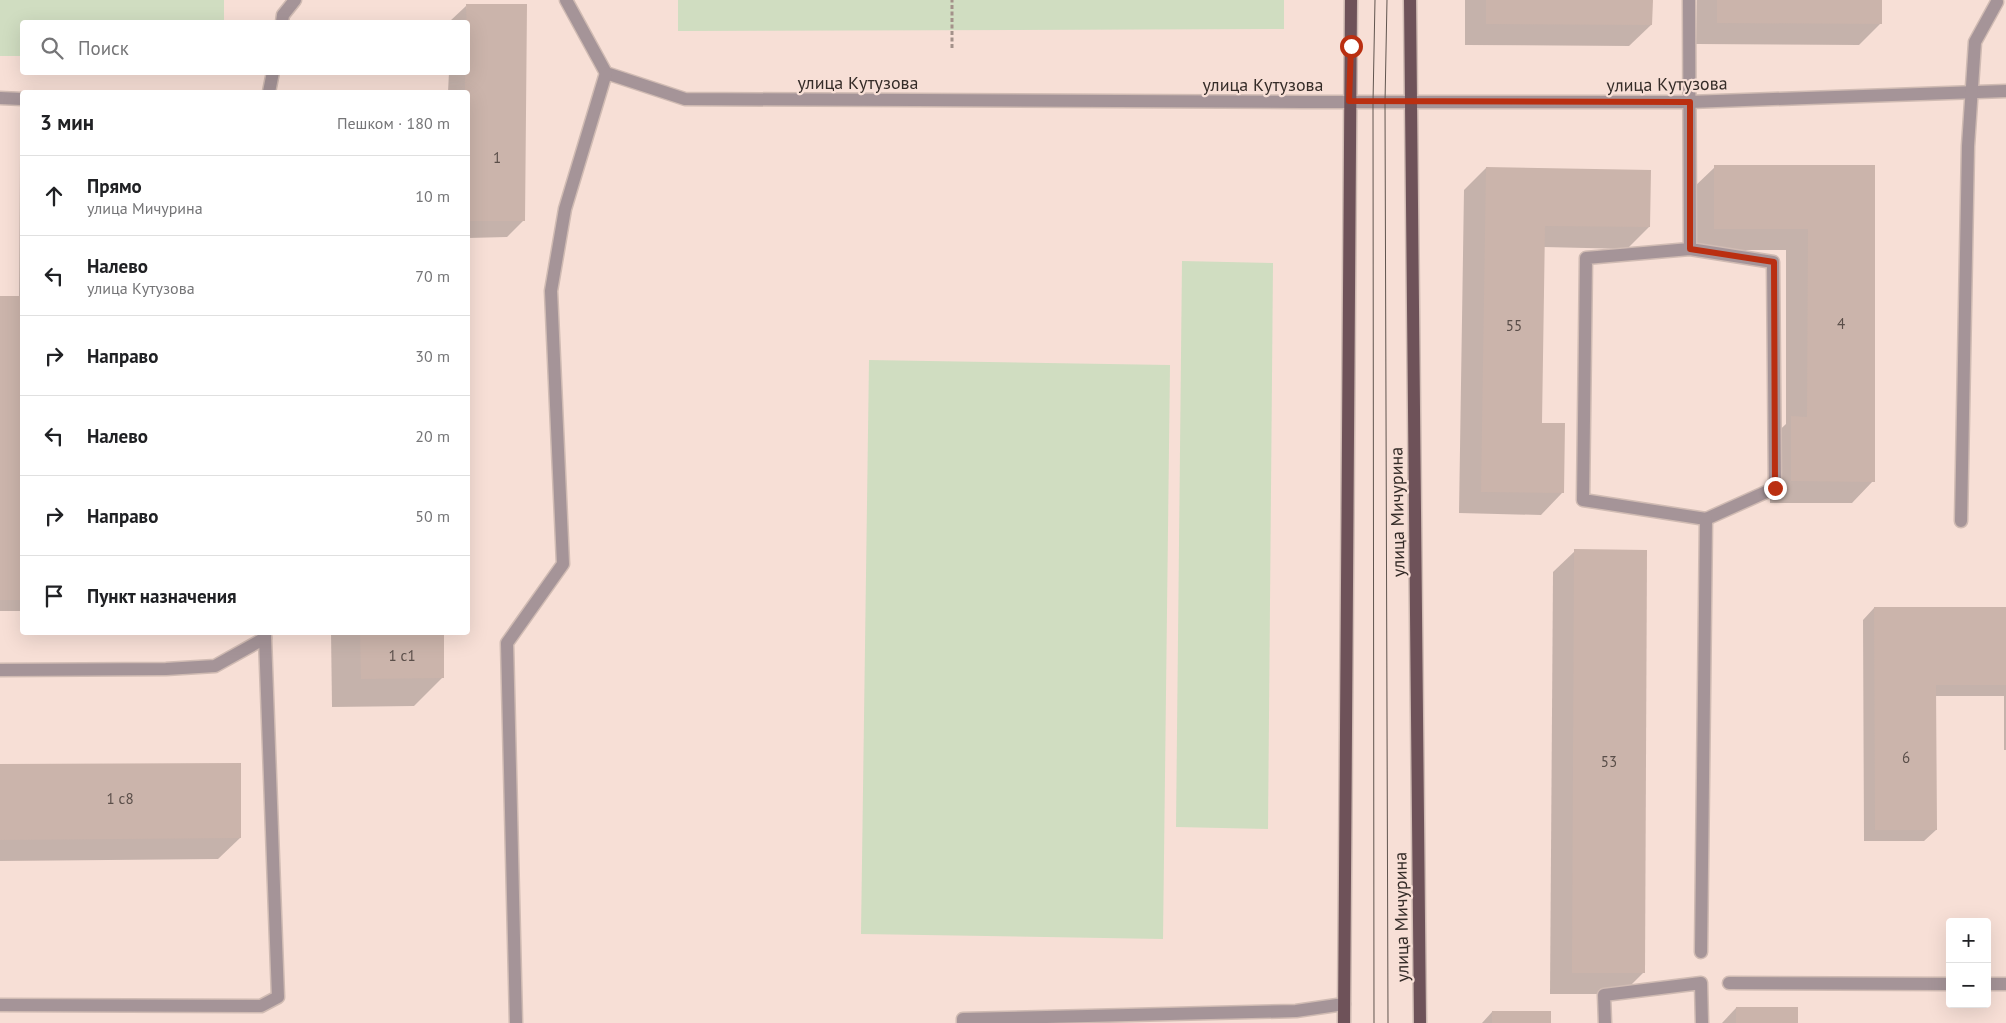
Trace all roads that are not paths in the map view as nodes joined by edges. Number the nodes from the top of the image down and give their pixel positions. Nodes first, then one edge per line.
1 (295, 0) edge
2 (566, 0) edge
3 (1351, 0) edge
4 (1410, 0) edge
5 (1689, 0) edge
6 (1997, 2) dead end
7 (282, 20) edge
8 (606, 73) junction
9 (272, 75) edge
10 (269, 90) edge
11 (1970, 91) junction
12 (2006, 91) edge
13 (0, 98) edge
14 (20, 98) edge
15 (1349, 101) junction
16 (1409, 102) junction
17 (1690, 102) junction
18 (1690, 249) junction
19 (1706, 519) junction
20 (1961, 521) dead end
21 (265, 635) edge
22 (0, 670) edge
23 (1701, 952) dead end
24 (1730, 983) dead end
25 (1946, 984) edge
26 (1991, 984) edge
27 (2006, 984) edge
28 (1344, 1004) junction
29 (0, 1005) edge
30 (516, 1023) edge
31 (963, 1023) edge
32 (1344, 1023) edge
33 (1420, 1023) edge
34 (1605, 1023) edge
35 (1702, 1023) edge

1 - 7 street
2 - 8 street
3 - 15 main road
4 - 16 main road, улица Мичурина
5 - 17 street
6 - 11 street
8 - 15 street, улица Кутузова
8 - 30 street
9 - 10 street
11 - 12 street, улица Кутузова
11 - 17 street, улица Кутузова
11 - 20 street
13 - 14 street
15 - 16 street, улица Кутузова
15 - 28 main road
16 - 17 street, улица Кутузова
16 - 33 main road, улица Мичурина
17 - 18 street
18 - 19 street
18 - 19 street
19 - 23 street
21 - 22 street
21 - 29 street
24 - 25 street
26 - 27 street
28 - 31 street
28 - 32 main road
34 - 35 street

